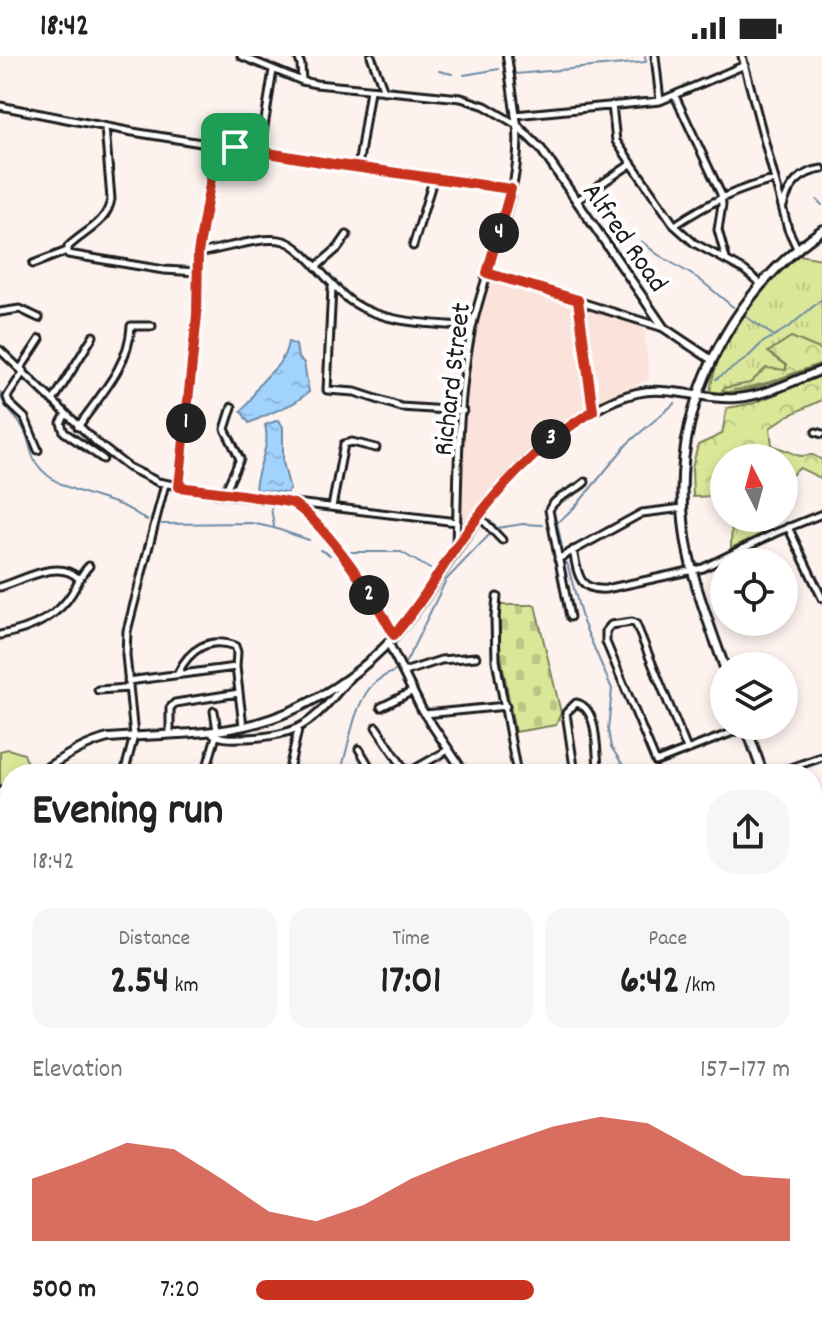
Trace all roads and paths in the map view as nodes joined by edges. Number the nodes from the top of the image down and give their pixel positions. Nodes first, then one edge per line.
1 (241, 56) edge
2 (298, 56) edge
3 (371, 56) edge
4 (507, 56) edge
5 (655, 56) edge
6 (742, 56) edge
7 (745, 65) junction
8 (273, 70) junction
9 (302, 81) junction
10 (370, 90) junction
11 (384, 91) junction
12 (675, 96) junction
13 (660, 101) junction
14 (612, 105) junction
15 (0, 106) edge
16 (514, 116) junction
17 (517, 125) junction
18 (105, 127) junction
19 (217, 144) junction
20 (260, 152) junction
21 (631, 164) junction
22 (358, 167) junction
23 (822, 169) edge
24 (434, 177) junction
25 (775, 180) junction
26 (511, 189) junction
27 (722, 199) junction
28 (576, 201) junction
29 (783, 207) junction
30 (675, 226) junction
31 (822, 230) edge
32 (347, 235) dead end
33 (413, 246) dead end
34 (797, 248) junction
35 (67, 251) junction
36 (198, 253) junction
37 (727, 260) junction
38 (33, 264) dead end
39 (316, 267) junction
40 (198, 272) junction
41 (487, 273) junction
42 (761, 284) junction
43 (332, 286) junction
44 (578, 300) junction
45 (0, 312) edge
46 (39, 318) dead end
47 (152, 326) dead end
48 (473, 327) junction
49 (664, 328) junction
50 (93, 336) dead end
51 (40, 339) dead end
52 (0, 350) edge
53 (712, 360) junction
54 (22, 369) junction
55 (822, 370) edge
56 (698, 396) junction
57 (53, 401) junction
58 (232, 407) dead end
59 (463, 411) junction
60 (593, 411) junction
61 (66, 414) junction
62 (78, 427) junction
63 (376, 448) dead end
64 (38, 450) dead end
65 (103, 459) dead end
66 (585, 482) dead end
67 (165, 484) junction
68 (179, 487) junction
69 (224, 494) junction
70 (294, 503) junction
71 (332, 507) junction
72 (683, 508) junction
73 (822, 514) edge
74 (479, 515) junction
75 (457, 522) junction
76 (798, 523) edge
77 (777, 532) edge
78 (790, 532) edge
79 (502, 540) dead end
80 (456, 547) junction
81 (573, 550) junction
82 (558, 559) junction
83 (89, 566) dead end
84 (692, 571) junction
85 (78, 578) junction
86 (0, 587) edge
87 (497, 597) dead end
88 (822, 598) edge
89 (570, 617) dead end
90 (0, 635) edge
91 (394, 635) junction
92 (388, 642) junction
93 (719, 652) edge
94 (476, 657) dead end
95 (236, 667) junction
96 (404, 672) junction
97 (178, 674) junction
98 (354, 674) junction
99 (129, 684) junction
100 (98, 690) dead end
101 (413, 691) junction
102 (239, 693) junction
103 (506, 706) junction
104 (381, 707) dead end
105 (214, 711) dead end
106 (425, 714) junction
107 (243, 726) junction
108 (376, 727) dead end
109 (298, 729) junction
110 (214, 733) junction
111 (170, 734) junction
112 (134, 736) junction
113 (710, 740) edge
114 (751, 740) edge
115 (359, 749) dead end
116 (687, 749) junction
117 (448, 750) junction
118 (822, 757) edge
119 (52, 764) edge
120 (127, 764) edge
121 (207, 764) edge
122 (290, 764) edge
123 (368, 764) edge
124 (400, 764) edge
125 (424, 764) edge
126 (458, 764) edge
127 (515, 764) edge
128 (574, 764) edge
129 (598, 764) edge
130 (759, 764) edge
131 (802, 764) edge

1 - 8 street
2 - 9 street
3 - 11 street
4 - 16 street
5 - 13 street
6 - 7 street
7 - 12 street
7 - 25 street
8 - 9 street
8 - 20 street
9 - 10 street
10 - 11 street
10 - 22 street
11 - 17 street
12 - 13 street
12 - 27 street
13 - 14 street
14 - 16 street
14 - 21 street
15 - 18 street
16 - 17 street
17 - 26 street, Richard Street
17 - 28 street, Alfred Road
18 - 19 street
18 - 35 street
19 - 20 street
19 - 36 street
20 - 22 street
21 - 28 street
21 - 30 street
22 - 24 street
23 - 29 street
24 - 26 street
24 - 33 street
25 - 27 street
25 - 29 street
26 - 41 street, Richard Street
27 - 30 street
27 - 37 street
28 - 49 street, Alfred Road
29 - 34 street
30 - 37 street
31 - 34 main road
32 - 39 street
34 - 42 main road
35 - 38 street
35 - 40 street
36 - 39 street
36 - 40 street
37 - 42 street
39 - 43 street
40 - 68 street
41 - 44 street
41 - 48 street, Richard Street
42 - 53 main road
43 - 48 street
43 - 59 street
44 - 49 street
44 - 60 street
45 - 46 street
47 - 62 street
48 - 59 street, Richard Street
49 - 53 street, Alfred Road
50 - 57 street
51 - 54 street
52 - 54 street
53 - 56 main road
54 - 57 street
54 - 64 street
55 - 56 street
56 - 60 street
56 - 72 main road
57 - 61 street
58 - 69 street
59 - 75 street, Richard Street
60 - 74 street
61 - 62 street
61 - 65 street
62 - 67 street
63 - 71 street
66 - 82 street
67 - 68 street
67 - 99 street
68 - 69 street
69 - 70 street
70 - 71 street
70 - 91 street
71 - 75 street
72 - 81 street
72 - 84 main road
73 - 76 street
74 - 79 street
74 - 80 street
75 - 80 street, Richard Street
77 - 84 street
78 - 88 street
80 - 91 street
81 - 82 street
81 - 84 street
82 - 89 street
83 - 85 street
84 - 93 main road
85 - 86 street
85 - 90 street
87 - 103 street
91 - 92 street
92 - 96 street
92 - 98 street
94 - 96 street
95 - 97 street
95 - 97 street
95 - 102 street
96 - 101 street
97 - 99 street
98 - 107 street
98 - 109 street
99 - 100 street
99 - 112 street
101 - 104 street
101 - 106 street
102 - 107 street
102 - 111 street
103 - 106 street
103 - 127 street
105 - 110 street
106 - 117 street
107 - 110 street
108 - 124 street
109 - 110 street
109 - 122 street
110 - 111 street
110 - 121 street
111 - 112 street
112 - 119 street
112 - 120 street
113 - 116 street
114 - 130 main road
115 - 123 street
116 - 116 street
117 - 125 street
117 - 126 street
118 - 131 street
128 - 129 street

